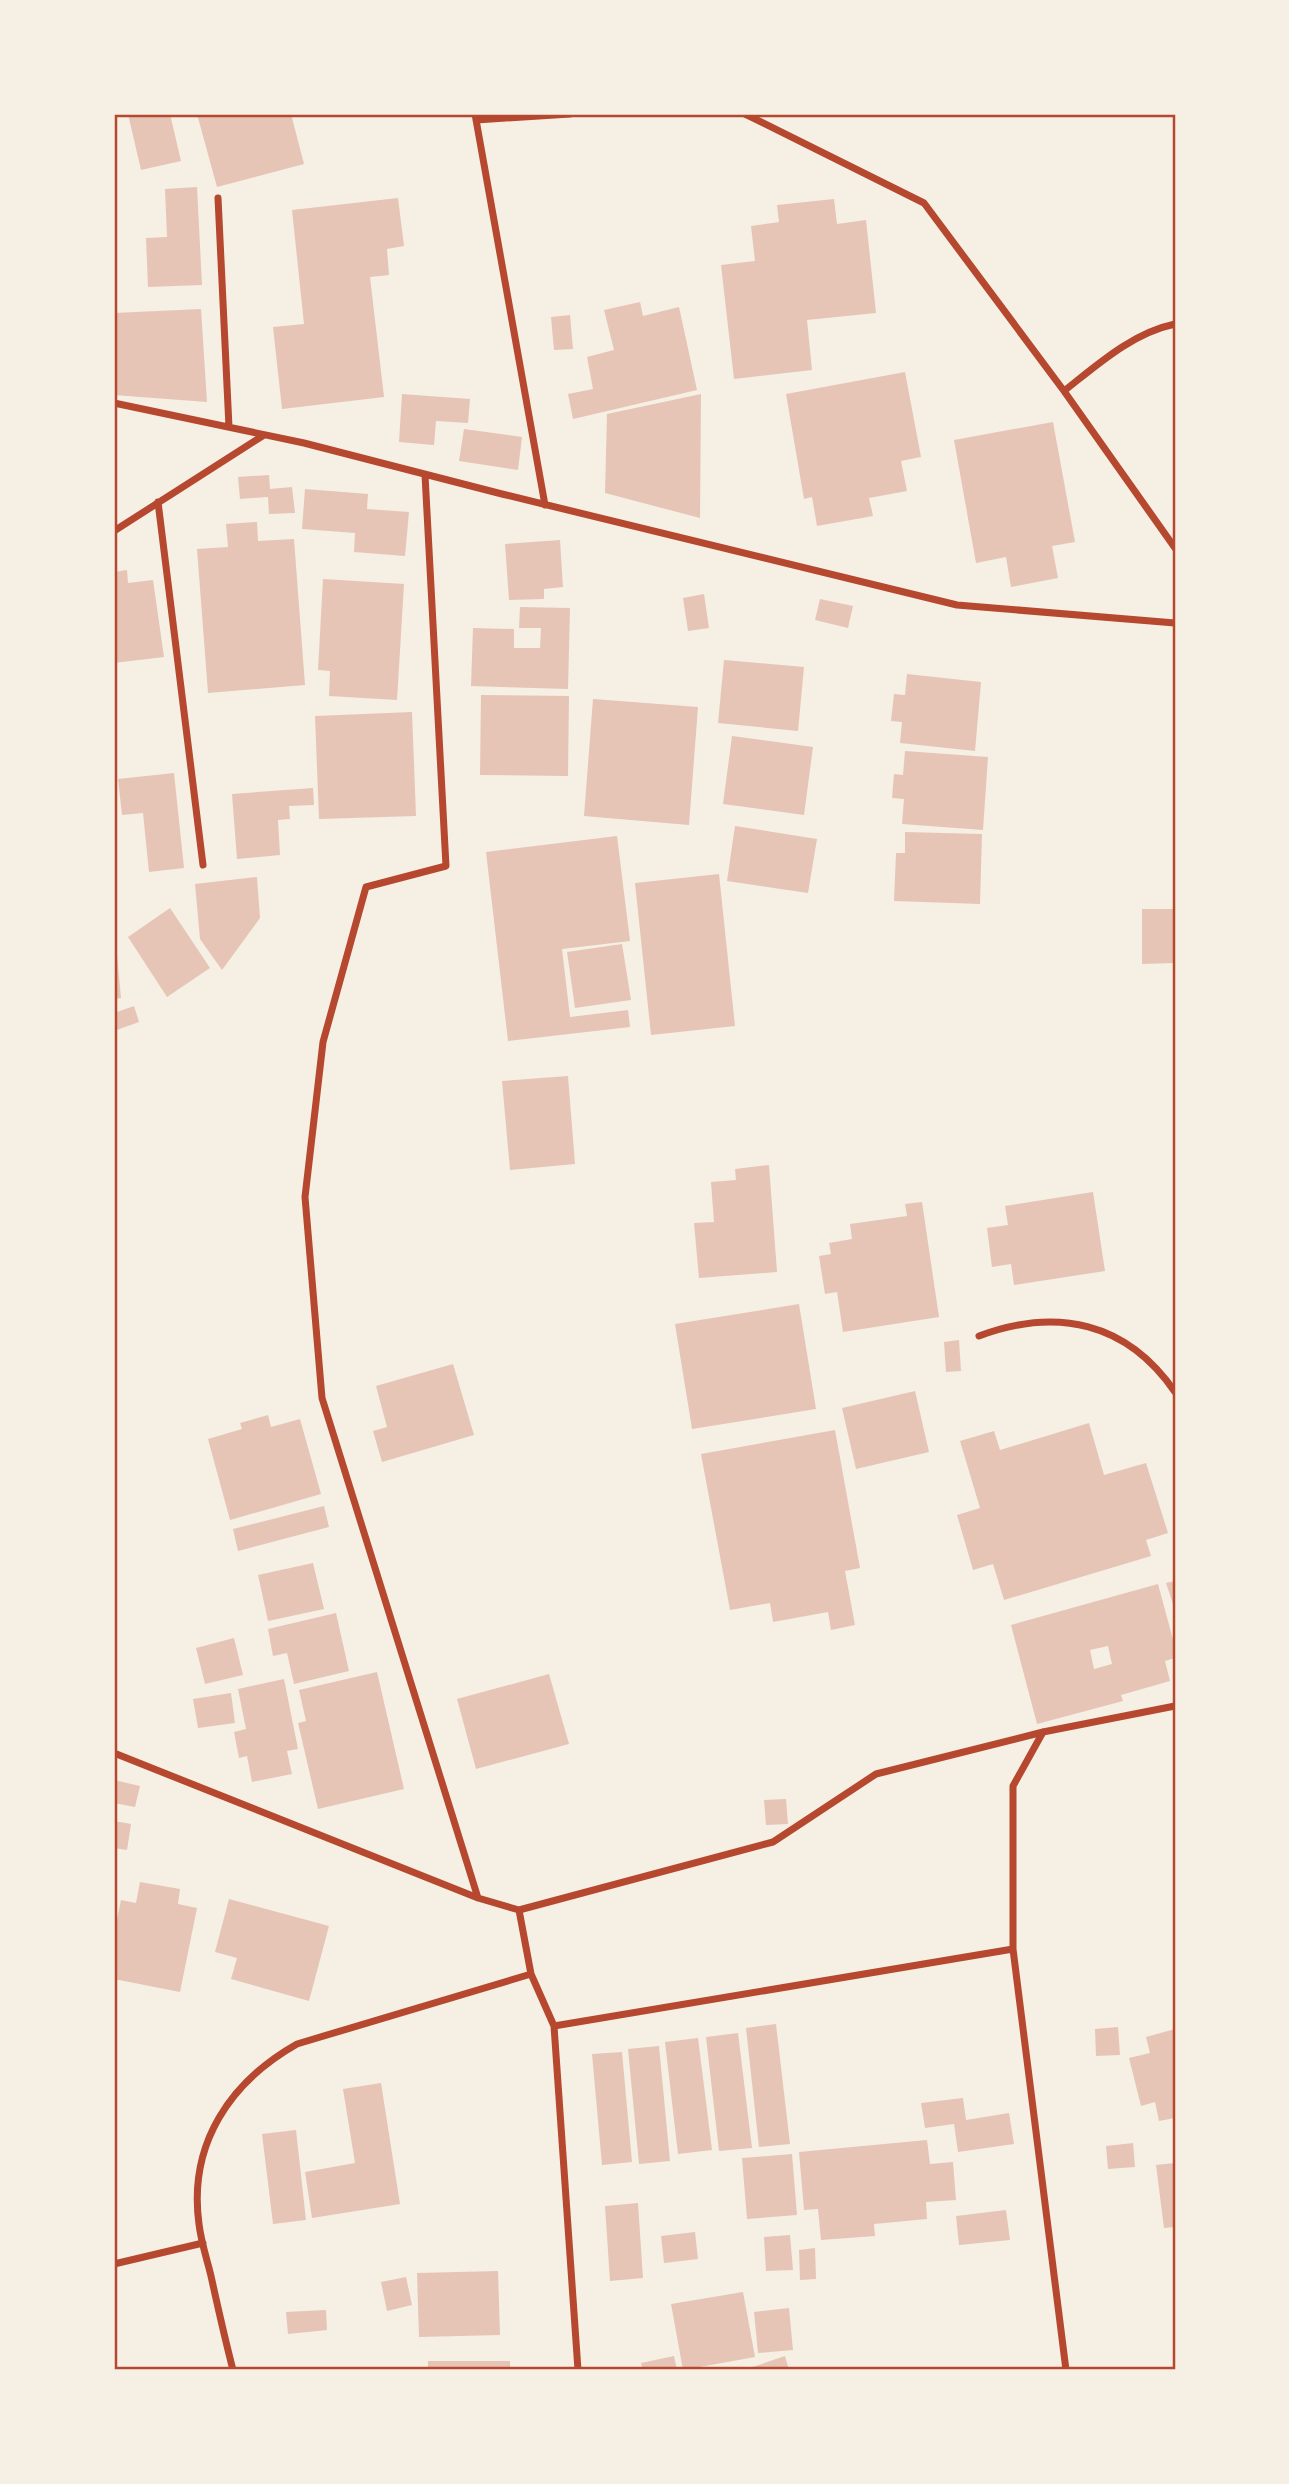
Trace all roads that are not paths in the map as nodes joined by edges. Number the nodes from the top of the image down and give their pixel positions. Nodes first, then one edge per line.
1 (570, 114) edge
2 (745, 114) edge
3 (476, 117) edge
4 (218, 198) dead end
5 (1175, 324) edge
6 (1064, 391) junction
7 (114, 403) edge
8 (229, 427) junction
9 (264, 435) junction
10 (425, 475) junction
11 (158, 502) junction
12 (545, 505) junction
13 (114, 531) edge
14 (1175, 548) edge
15 (1175, 623) edge
16 (203, 865) dead end
17 (979, 1336) dead end
18 (1175, 1392) edge
19 (1175, 1706) edge
20 (1043, 1732) junction
21 (114, 1753) edge
22 (478, 1898) junction
23 (519, 1910) junction
24 (1013, 1949) junction
25 (531, 1974) junction
26 (554, 2026) junction
27 (203, 2243) junction
28 (114, 2264) edge
29 (233, 2370) edge
30 (578, 2370) edge
31 (1066, 2370) edge

1 - 3 street
2 - 6 street
3 - 12 street
4 - 8 street
5 - 6 street
6 - 14 street
7 - 8 street
8 - 9 street
9 - 10 street
9 - 11 street
10 - 12 street
10 - 22 street
11 - 13 street
11 - 16 street
12 - 15 street
17 - 18 street
19 - 20 street
20 - 23 street
20 - 24 street
21 - 22 street
22 - 23 street
23 - 25 street
24 - 26 street
24 - 31 street
25 - 26 street
25 - 27 street
26 - 30 street
27 - 28 street
27 - 29 street

